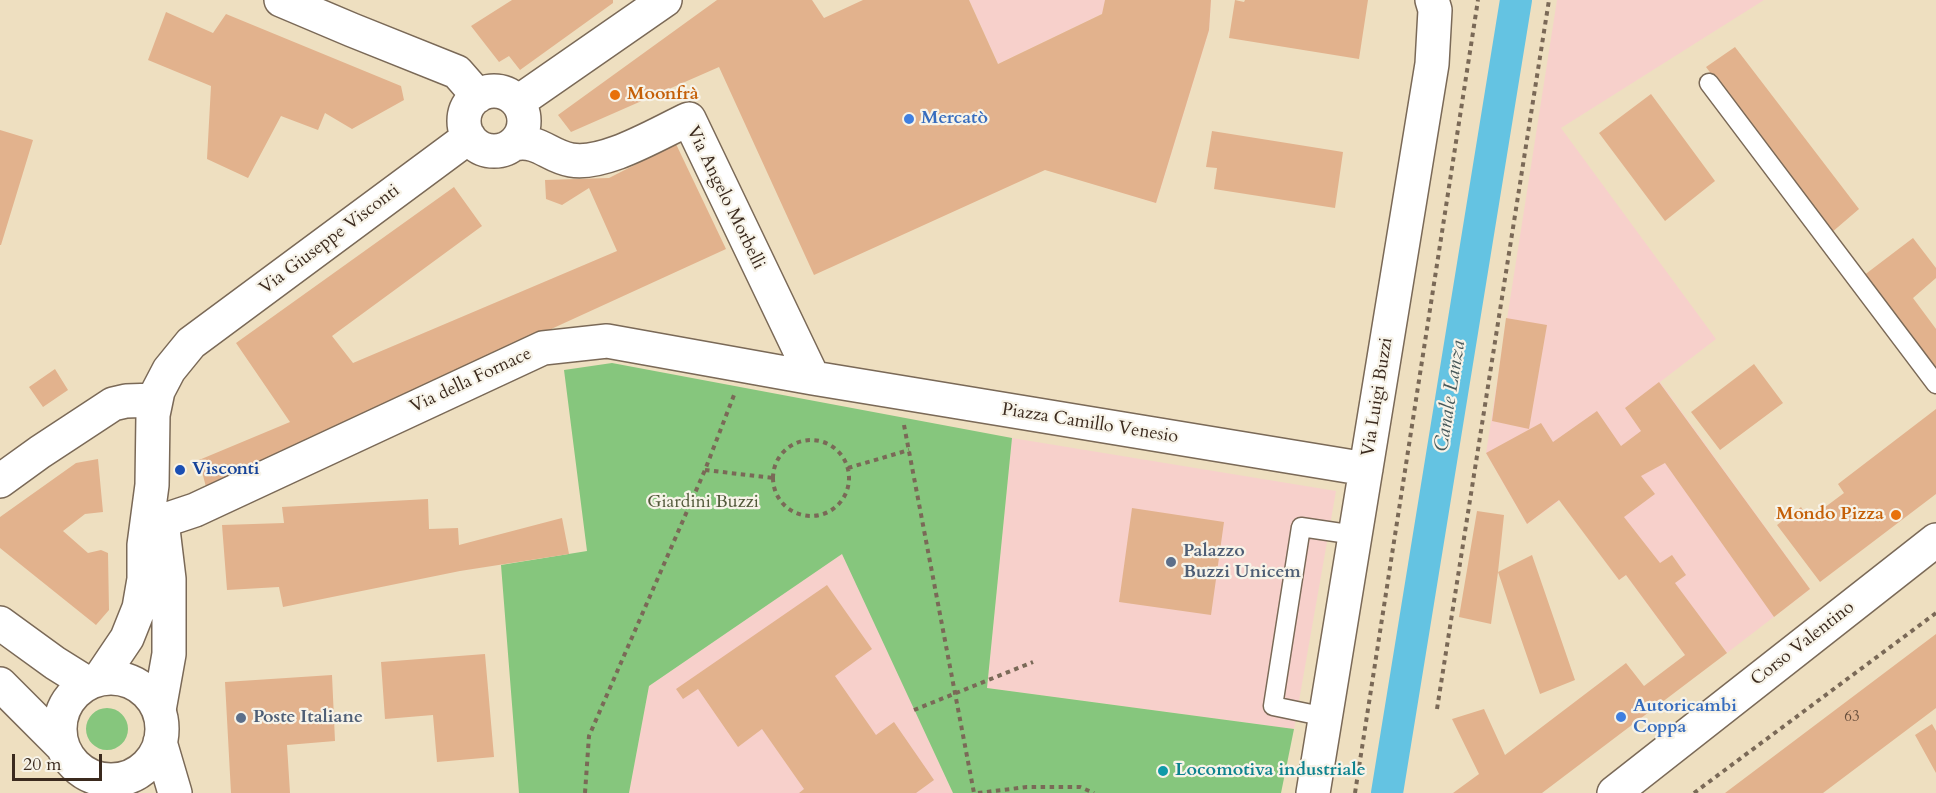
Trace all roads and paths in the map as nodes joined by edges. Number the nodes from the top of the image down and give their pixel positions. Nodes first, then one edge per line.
1 (281, 0) edge
2 (665, 0) edge
3 (1432, 0) edge
4 (1478, 0) edge
5 (1549, 0) edge
6 (1708, 83) dead end
7 (478, 96) junction
8 (518, 102) junction
9 (469, 137) junction
10 (514, 144) junction
11 (745, 366) junction
12 (813, 378) junction
13 (1936, 384) edge
14 (898, 392) junction
15 (156, 400) junction
16 (909, 450) junction
17 (848, 468) junction
18 (1366, 469) junction
19 (705, 470) junction
20 (773, 478) junction
21 (0, 481) edge
22 (155, 521) junction
23 (1355, 535) junction
24 (1936, 540) edge
25 (1936, 613) edge
26 (0, 623) edge
27 (1033, 662) dead end
28 (93, 681) junction
29 (0, 684) edge
30 (955, 694) junction
31 (159, 710) junction
32 (914, 710) dead end
33 (1437, 710) dead end
34 (1326, 717) junction
35 (160, 742) junction
36 (63, 747) junction
37 (95, 784) edge
38 (176, 793) edge
39 (585, 793) edge
40 (976, 793) edge
41 (1094, 793) edge
42 (1313, 793) edge
43 (1355, 793) edge
44 (1614, 793) edge
45 (1694, 793) edge

1 - 7 street
2 - 8 street
3 - 18 street, Via Luigi Buzzi
4 - 43 path
5 - 33 path
6 - 13 lane
7 - 8 street
7 - 9 street
8 - 10 street
9 - 10 street
9 - 15 street, Via Giuseppe Visconti
10 - 12 street, Via Angelo Morbelli
11 - 12 street, Via della Fornace
11 - 19 path
11 - 22 street, Via della Fornace
12 - 14 street, Piazza Camillo Venesio
14 - 16 path
14 - 18 street, Piazza Camillo Venesio
15 - 21 street
15 - 22 street, Via Giuseppe Visconti
16 - 17 path
16 - 30 path
17 - 20 path
17 - 20 path
18 - 23 street, Via Luigi Buzzi
19 - 20 path
19 - 39 path
22 - 28 street
22 - 31 street
23 - 34 street, Via Luigi Buzzi
23 - 34 lane
24 - 44 street, Corso Valentino
25 - 45 path
26 - 28 street
27 - 30 path
28 - 31 street
28 - 36 street
29 - 36 street
30 - 32 path
30 - 40 path
31 - 35 street
34 - 42 street, Via Luigi Buzzi
35 - 37 street
35 - 38 street
36 - 37 street
40 - 41 path

